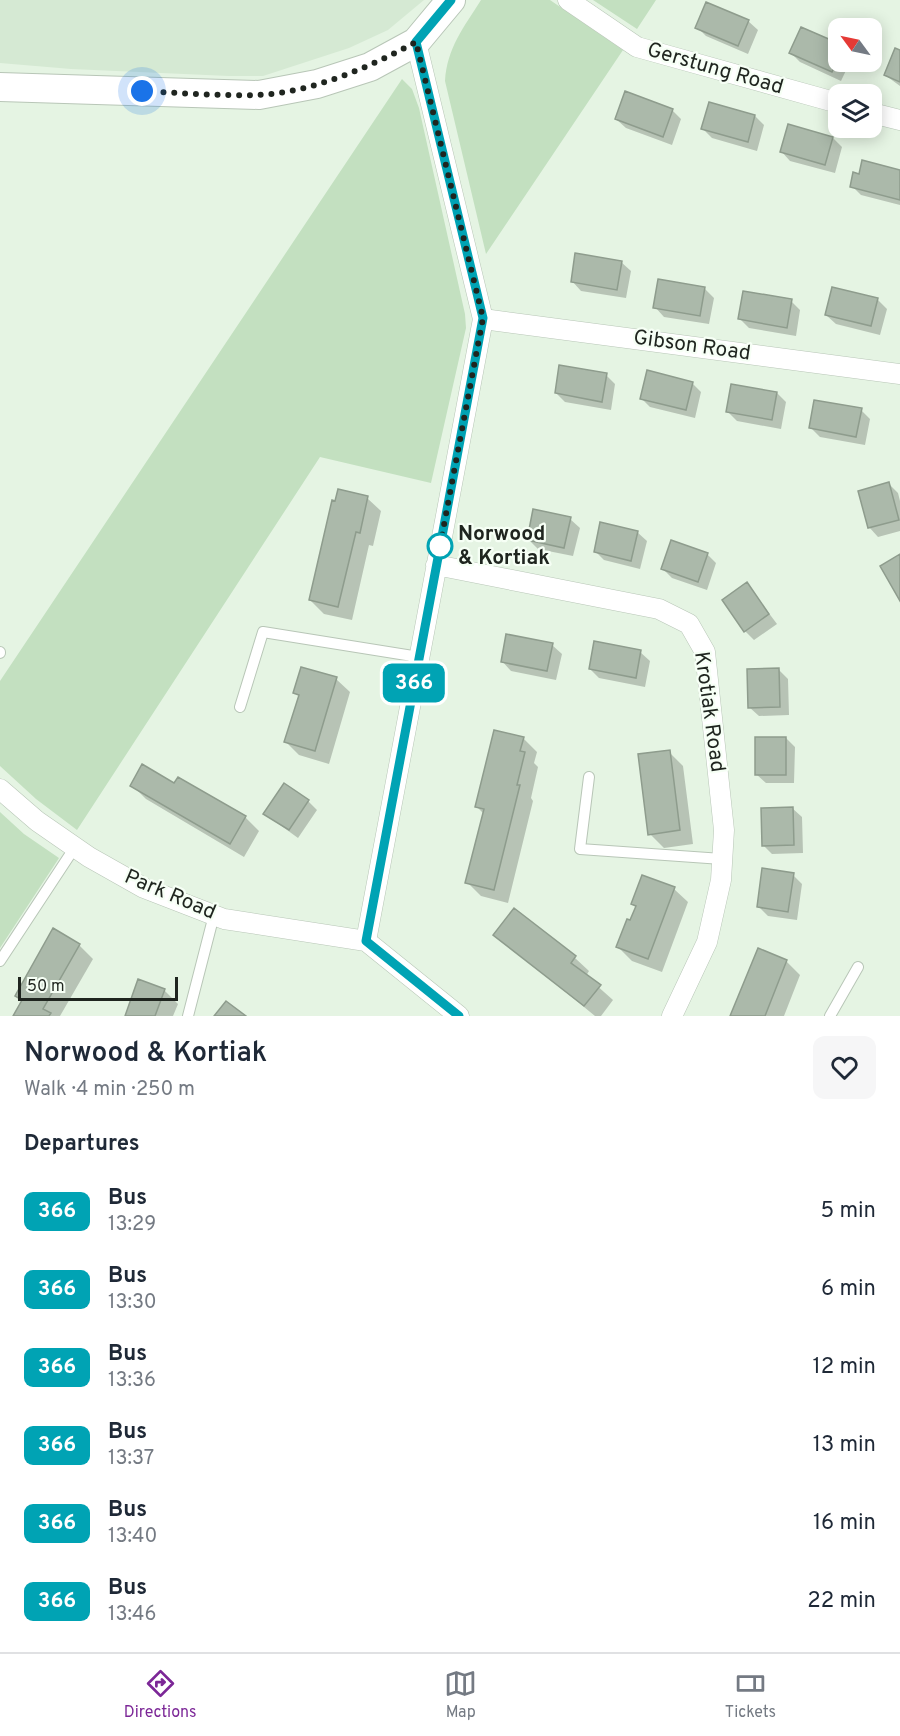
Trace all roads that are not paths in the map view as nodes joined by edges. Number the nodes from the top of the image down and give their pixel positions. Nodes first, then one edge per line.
1 (451, 0) edge
2 (568, 0) edge
3 (416, 42) junction
4 (0, 87) edge
5 (828, 100) edge
6 (882, 115) edge
7 (900, 120) edge
8 (483, 318) junction
9 (900, 374) edge
10 (436, 565) junction
11 (419, 657) junction
12 (240, 707) dead end
13 (589, 777) dead end
14 (0, 789) edge
15 (75, 847) junction
16 (722, 859) junction
17 (213, 915) junction
18 (366, 941) junction
19 (0, 962) edge
20 (858, 967) dead end
21 (679, 1014) edge
22 (188, 1016) edge
23 (459, 1016) edge
24 (830, 1016) edge

1 - 3 street
2 - 5 street, Gerstung Road
3 - 4 street
3 - 8 street
6 - 7 street
8 - 9 street, Gibson Road
8 - 10 street
10 - 11 street
10 - 16 street, Krotiak Road
11 - 12 lane
11 - 18 street
13 - 16 lane
14 - 15 street, Park Road
15 - 17 street, Park Road
15 - 19 lane
16 - 21 street, Krotiak Road
17 - 18 street, Park Road
17 - 22 lane
18 - 23 street
20 - 24 lane

